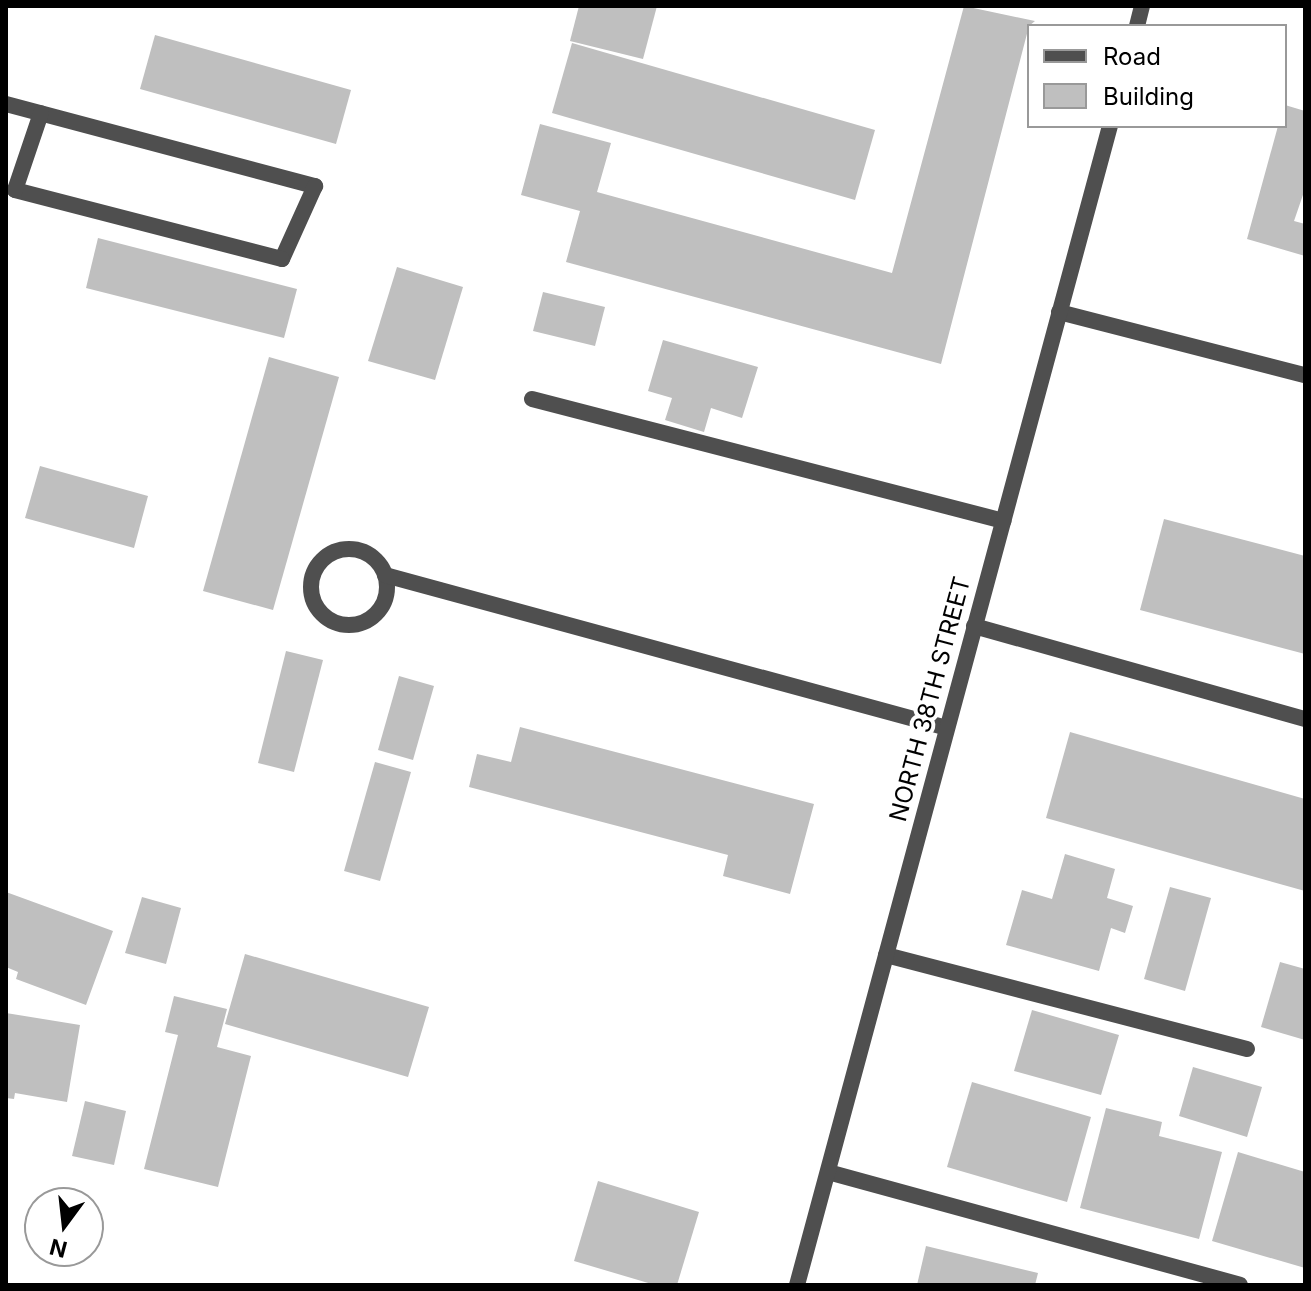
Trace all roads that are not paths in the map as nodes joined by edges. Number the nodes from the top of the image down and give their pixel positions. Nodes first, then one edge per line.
1 (6, 104) edge
2 (41, 113) junction
3 (1109, 128) edge
4 (1059, 312) junction
5 (1305, 375) edge
6 (532, 399) dead end
7 (1003, 521) junction
8 (385, 575) junction
9 (974, 626) junction
10 (1305, 719) edge
11 (947, 728) junction
12 (886, 955) junction
13 (1247, 1049) dead end
14 (828, 1172) junction
15 (797, 1285) edge
16 (1240, 1285) edge

1 - 2 street
2 - 2 street
3 - 4 street, NORTH 38TH STREET
4 - 5 street
4 - 7 street, NORTH 38TH STREET
6 - 7 street
7 - 9 street, NORTH 38TH STREET
8 - 8 street
8 - 11 street
9 - 10 street
9 - 11 street, NORTH 38TH STREET
11 - 12 street, NORTH 38TH STREET
12 - 13 street
12 - 14 street, NORTH 38TH STREET
14 - 15 street, NORTH 38TH STREET
14 - 16 street

